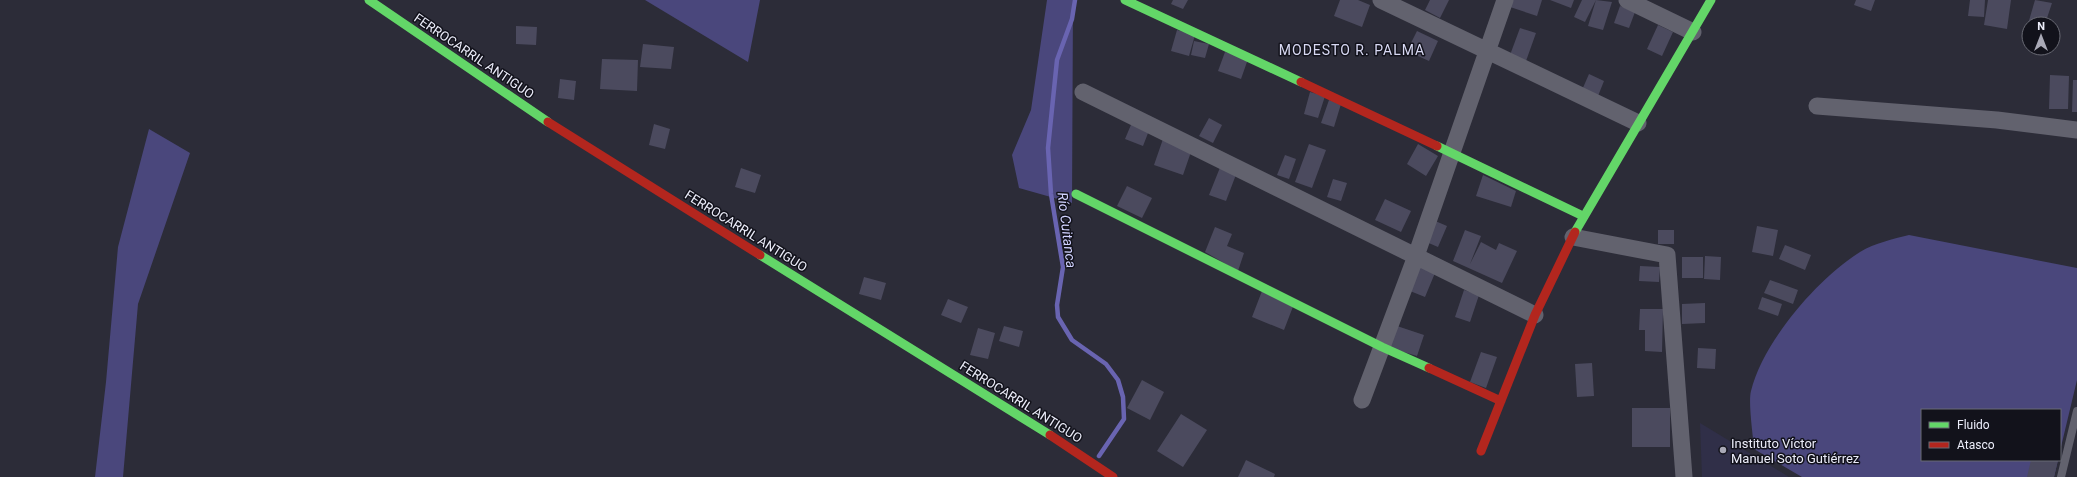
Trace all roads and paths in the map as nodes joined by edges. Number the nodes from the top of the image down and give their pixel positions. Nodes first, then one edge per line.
1 (369, 0) edge
2 (1125, 0) edge
3 (1381, 0) edge
4 (1504, 0) edge
5 (1627, 0) edge
6 (1711, 0) edge
7 (1693, 32) junction
8 (1489, 50) junction
9 (1083, 92) dead end
10 (1816, 106) dead end
11 (1638, 123) junction
12 (2077, 130) edge
13 (1453, 153) junction
14 (1076, 194) dead end
15 (1583, 216) junction
16 (1573, 237) junction
17 (1416, 256) junction
18 (1535, 315) junction
19 (1382, 348) junction
20 (1362, 400) dead end
21 (1501, 401) junction
22 (2077, 411) edge
23 (1481, 451) dead end
24 (1114, 477) edge
25 (1684, 477) edge
26 (2061, 477) edge

1 - 24 street, FERROCARRIL ANTIGUO
2 - 13 street
3 - 8 street
4 - 8 street
5 - 7 street
6 - 7 street
7 - 11 street
8 - 11 street
8 - 13 street
9 - 17 street
10 - 12 street
11 - 15 street
13 - 15 street
13 - 17 street
14 - 19 street
15 - 16 street
16 - 18 street
16 - 25 street
17 - 18 street
17 - 19 street
18 - 21 street
19 - 20 street
19 - 21 street
21 - 23 street
22 - 26 lane

